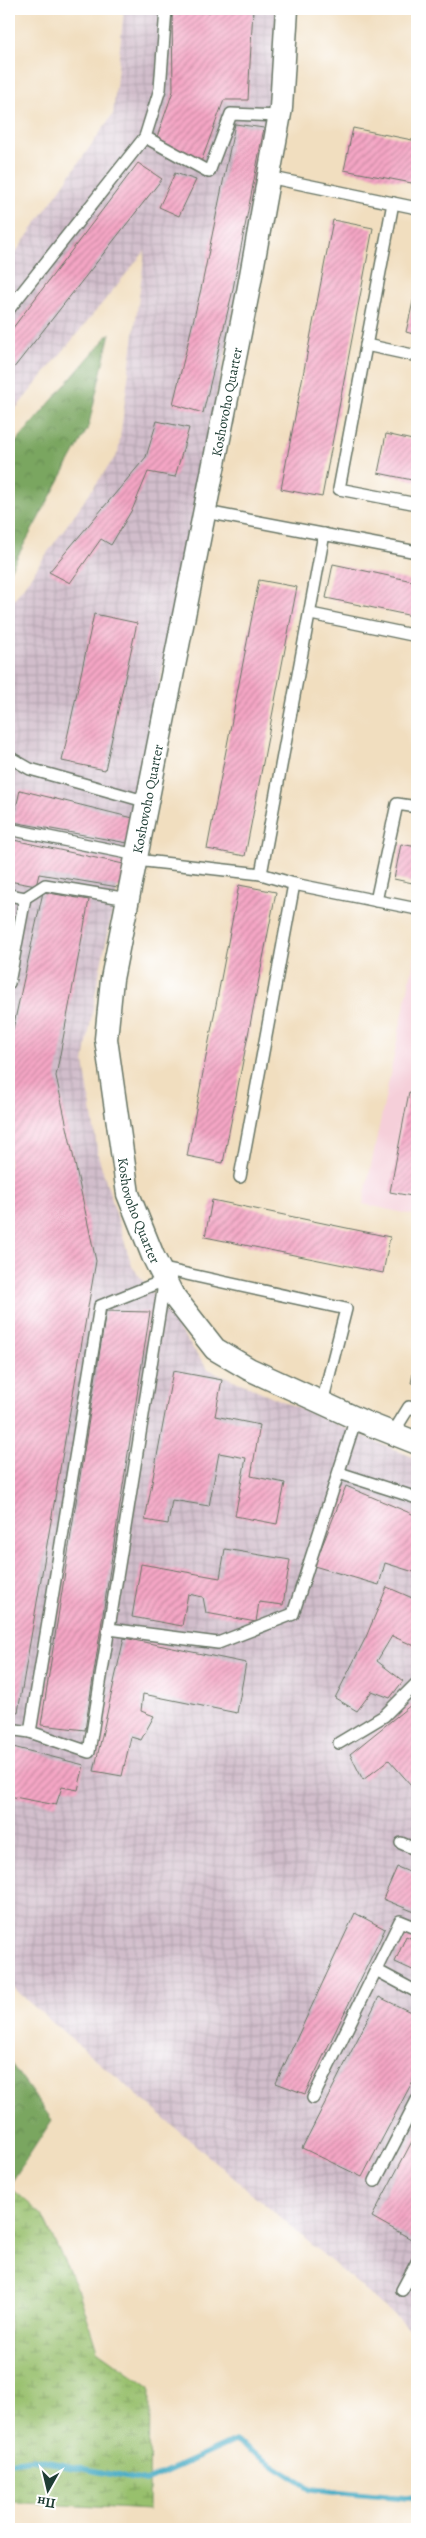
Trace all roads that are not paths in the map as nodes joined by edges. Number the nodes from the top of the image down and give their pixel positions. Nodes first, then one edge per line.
1 (166, 9) edge
2 (287, 9) edge
3 (280, 116) junction
4 (145, 137) junction
5 (268, 177) junction
6 (393, 203) junction
7 (417, 208) edge
8 (9, 309) edge
9 (366, 345) junction
10 (417, 356) edge
11 (417, 504) edge
12 (206, 512) junction
13 (324, 534) junction
14 (417, 552) edge
15 (311, 614) junction
16 (417, 636) edge
17 (9, 757) edge
18 (148, 802) junction
19 (417, 807) edge
20 (9, 829) edge
21 (136, 858) junction
22 (262, 874) junction
23 (294, 884) junction
24 (9, 895) edge
25 (25, 898) junction
26 (128, 899) junction
27 (376, 901) junction
28 (417, 909) edge
29 (9, 983) edge
30 (240, 1177) dead end
31 (162, 1274) junction
32 (322, 1402) junction
33 (417, 1409) edge
34 (356, 1418) junction
35 (393, 1433) junction
36 (417, 1443) edge
37 (339, 1473) junction
38 (417, 1498) edge
39 (108, 1629) junction
40 (417, 1683) edge
41 (9, 1730) edge
42 (30, 1732) junction
43 (339, 1744) dead end
44 (401, 1843) dead end
45 (417, 1850) edge
46 (417, 1928) edge
47 (376, 1970) junction
48 (417, 1992) edge
49 (313, 2098) dead end
50 (417, 2100) edge
51 (375, 2181) dead end
52 (417, 2262) edge
53 (402, 2290) dead end

1 - 4 lane
2 - 3 street, Koshovoho Quarter
3 - 4 lane
3 - 5 street, Koshovoho Quarter
4 - 8 lane
5 - 6 lane
5 - 12 street, Koshovoho Quarter
6 - 7 lane
6 - 9 lane
9 - 10 lane
9 - 11 lane
12 - 13 lane
12 - 18 street, Koshovoho Quarter
13 - 14 lane
13 - 15 lane
15 - 16 lane
15 - 22 lane
17 - 18 lane
18 - 21 street, Koshovoho Quarter
19 - 27 lane
20 - 21 lane
21 - 22 lane
21 - 26 street, Koshovoho Quarter
22 - 23 lane
23 - 27 lane
23 - 30 lane
24 - 25 lane
25 - 26 lane
25 - 29 lane
26 - 31 street, Koshovoho Quarter
27 - 28 lane
31 - 32 street, Koshovoho Quarter
31 - 32 lane
31 - 39 lane
31 - 42 lane
32 - 34 street, Koshovoho Quarter
33 - 35 lane
34 - 35 street, Koshovoho Quarter
34 - 37 lane
35 - 36 street, Koshovoho Quarter
37 - 38 lane
37 - 39 lane
39 - 42 lane
40 - 43 lane
41 - 42 lane
44 - 45 lane
46 - 47 lane
47 - 48 lane
47 - 49 lane
50 - 51 lane
52 - 53 lane

